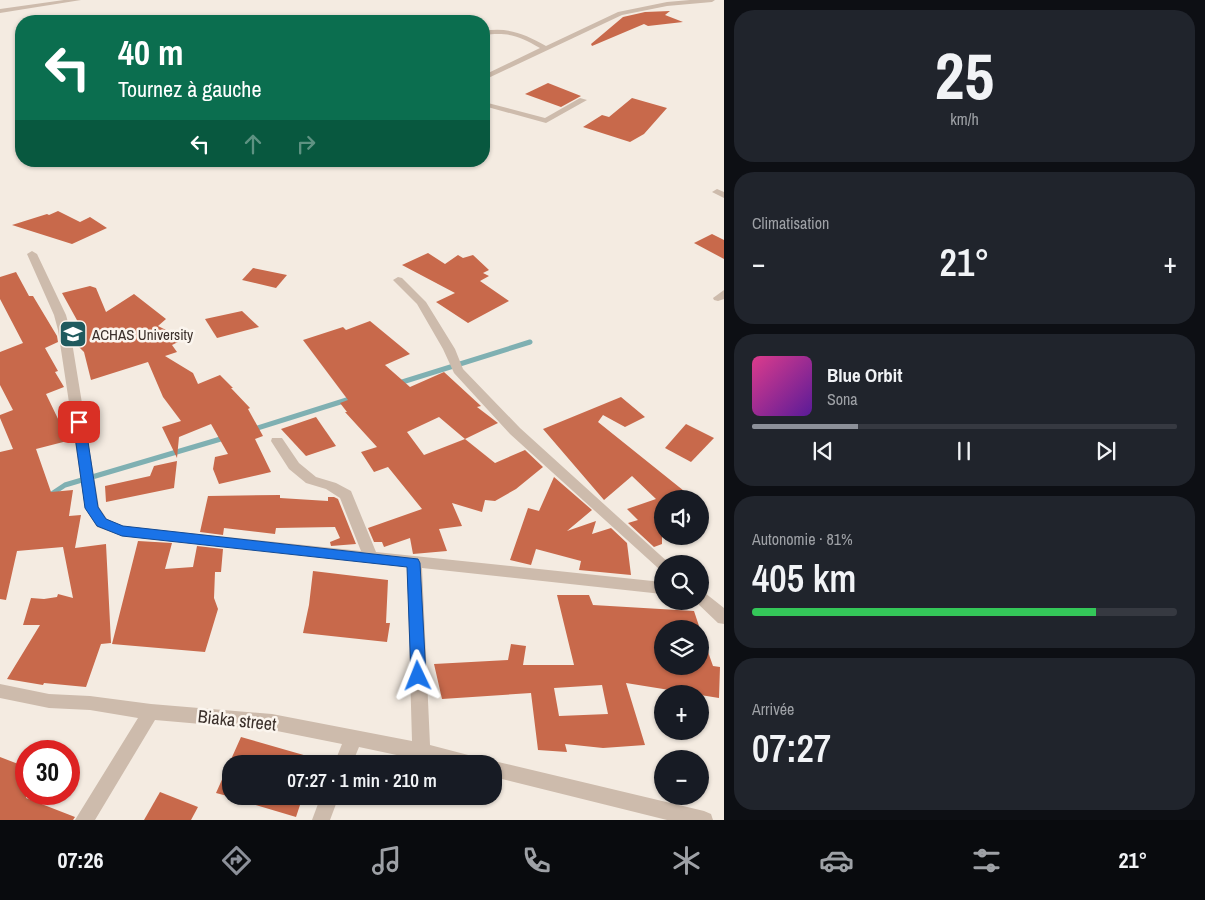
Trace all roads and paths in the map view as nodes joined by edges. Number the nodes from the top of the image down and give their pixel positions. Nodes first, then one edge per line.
1 (78, 0) edge
2 (712, 0) edge
3 (0, 11) edge
4 (490, 32) edge
5 (545, 48) junction
6 (490, 75) edge
7 (583, 100) dead end
8 (490, 106) edge
9 (32, 254) dead end
10 (398, 280) dead end
11 (276, 441) dead end
12 (654, 556) edge
13 (371, 558) junction
14 (414, 563) junction
15 (654, 587) edge
16 (709, 605) edge
17 (724, 618) edge
18 (0, 691) edge
19 (151, 712) junction
20 (353, 739) junction
21 (421, 752) junction
22 (347, 755) edge
23 (434, 755) edge
24 (502, 771) edge
25 (327, 805) edge
26 (84, 820) edge
27 (321, 820) edge
28 (704, 820) edge

1 - 3 street
2 - 5 street
4 - 5 street
5 - 6 street
7 - 8 street
9 - 13 street
10 - 12 street
11 - 13 street
13 - 14 street
14 - 15 street
14 - 21 street
16 - 17 street
18 - 19 street, Biaka street
19 - 20 street, Biaka street
19 - 26 street
20 - 21 street, Biaka street
20 - 22 street
21 - 23 street, Biaka street
24 - 28 street
25 - 27 street

